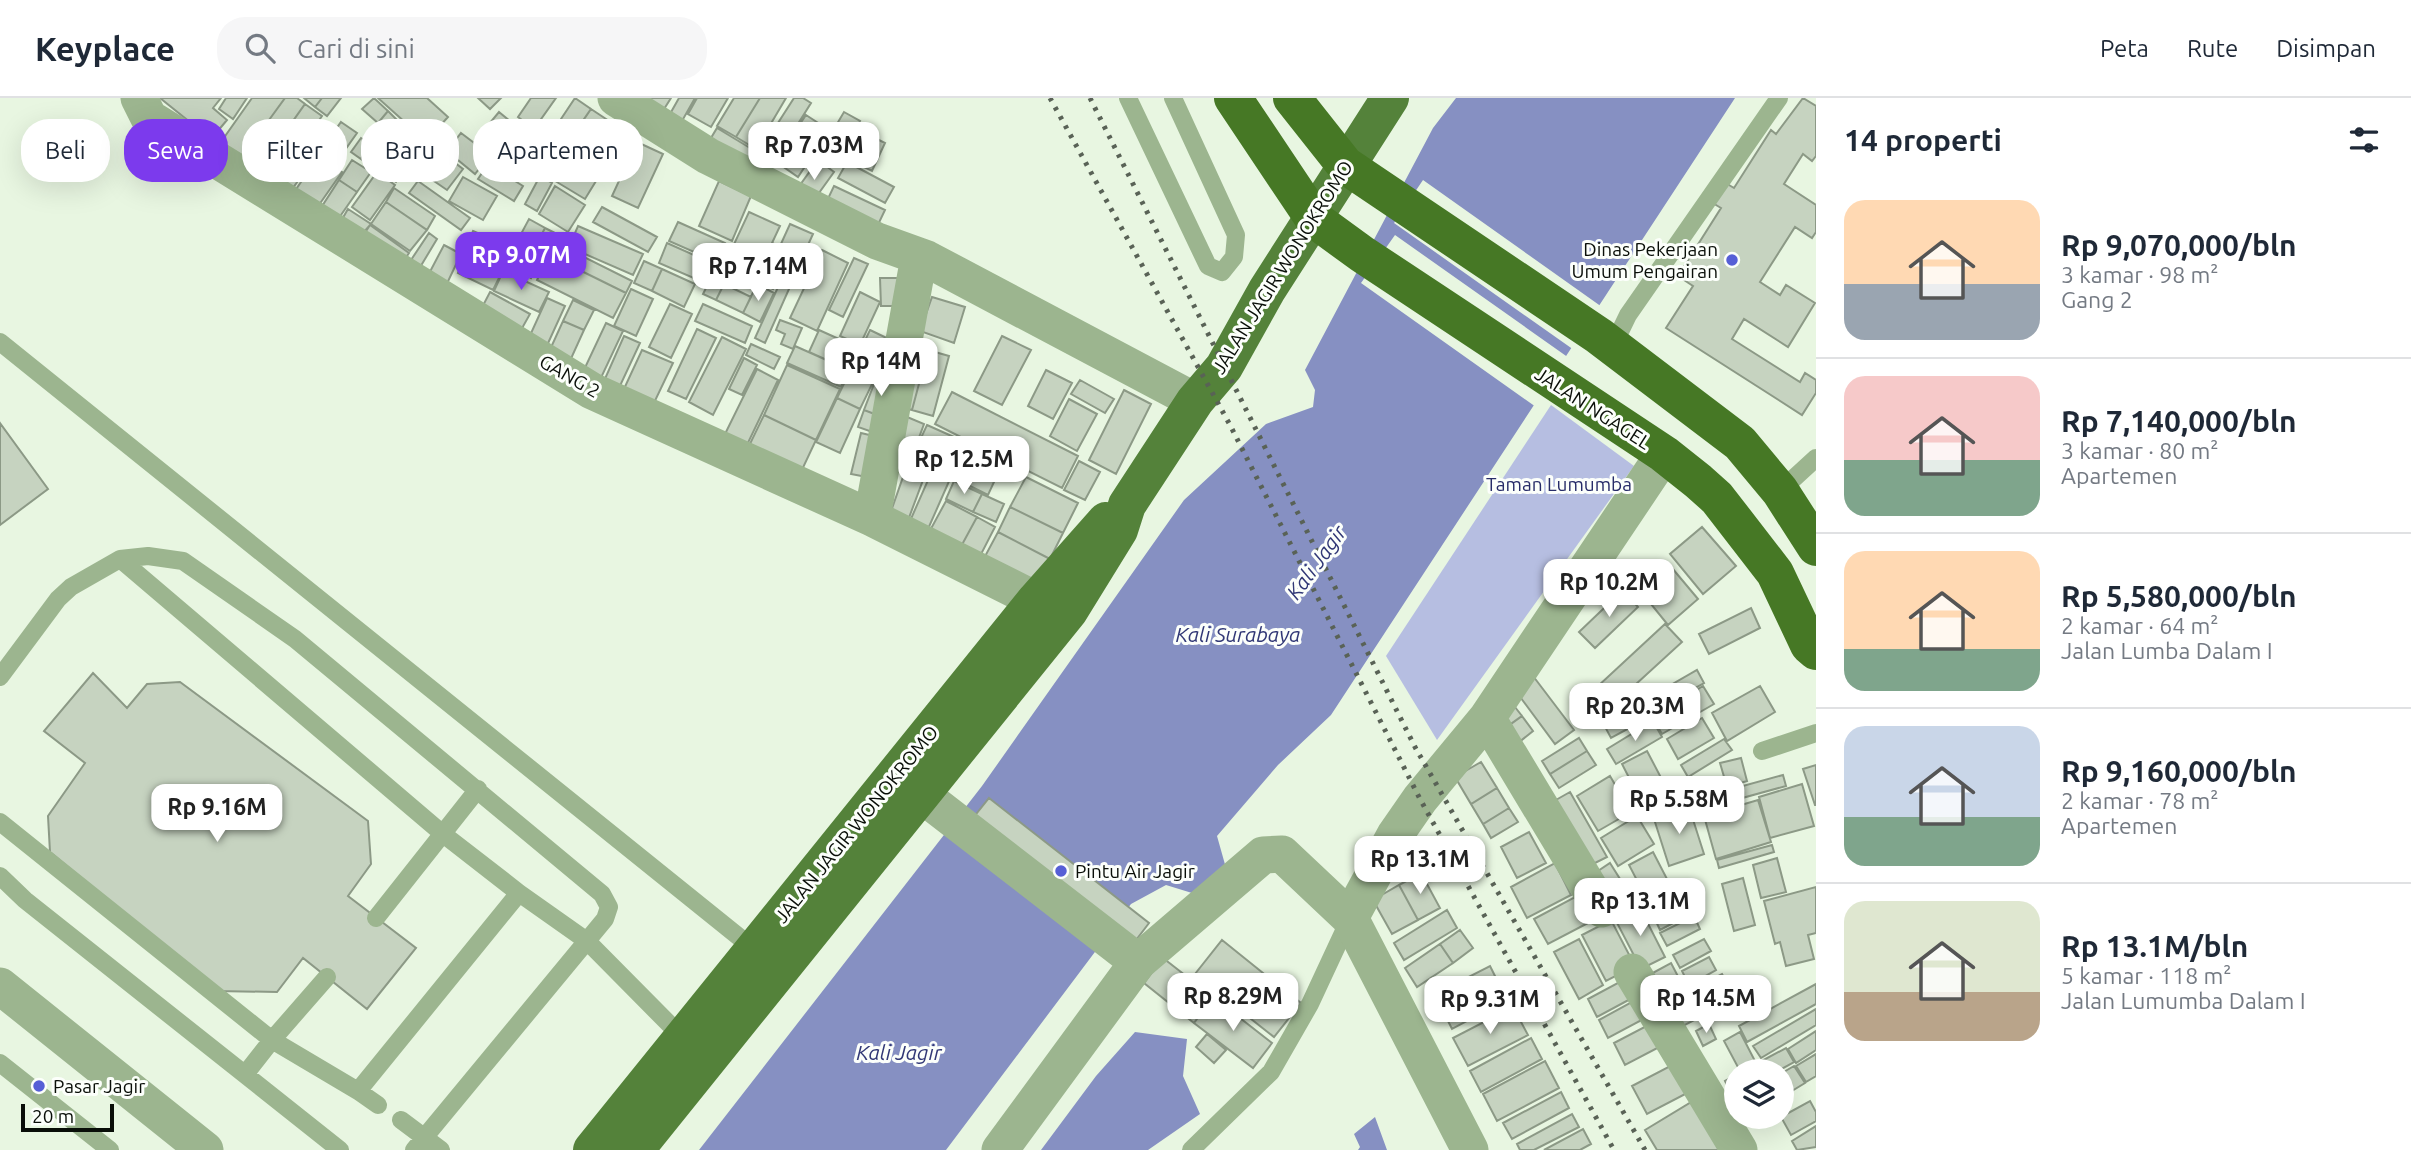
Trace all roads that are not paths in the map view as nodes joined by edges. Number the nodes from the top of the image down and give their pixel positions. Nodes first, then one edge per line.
1 (139, 98) edge
2 (616, 98) edge
3 (1128, 98) edge
4 (1173, 98) edge
5 (1233, 98) edge
6 (1292, 98) edge
7 (1390, 98) edge
8 (1779, 98) edge
9 (1345, 165) junction
10 (1314, 219) junction
11 (919, 257) junction
12 (1606, 341) junction
13 (0, 342) edge
14 (1195, 401) junction
15 (1664, 454) junction
16 (1816, 458) edge
17 (1780, 491) junction
18 (1127, 505) junction
19 (872, 518) junction
20 (1815, 543) edge
21 (120, 559) junction
22 (1036, 600) junction
23 (1816, 651) edge
24 (0, 677) edge
25 (1486, 718) junction
26 (1816, 733) edge
27 (1762, 751) dead end
28 (478, 789) junction
29 (922, 795) junction
30 (0, 822) edge
31 (443, 834) junction
32 (0, 876) edge
33 (519, 893) junction
34 (1602, 909) dead end
35 (376, 918) dead end
36 (1350, 918) junction
37 (587, 942) junction
38 (1129, 956) junction
39 (767, 959) junction
40 (1632, 972) dead end
41 (327, 977) dead end
42 (0, 986) edge
43 (682, 1038) junction
44 (272, 1040) junction
45 (0, 1063) edge
46 (246, 1073) junction
47 (358, 1091) junction
48 (378, 1105) dead end
49 (401, 1121) dead end
50 (419, 1143) edge
51 (110, 1150) edge
52 (205, 1150) edge
53 (340, 1150) edge
54 (441, 1150) edge
55 (592, 1150) edge
56 (635, 1150) edge
57 (1000, 1150) edge
58 (1191, 1150) edge
59 (1470, 1150) edge
60 (1739, 1150) edge

1 - 19 street, GANG 2
2 - 11 street
3 - 4 lane
5 - 10 highway
6 - 9 highway
7 - 9 main road, JALAN JAGIR WONOKROMO
8 - 12 lane
9 - 10 main road, JALAN JAGIR WONOKROMO
9 - 12 highway
10 - 14 main road, JALAN JAGIR WONOKROMO
10 - 15 highway, JALAN NGAGEL
11 - 14 street
11 - 19 street
12 - 17 highway
13 - 39 lane
14 - 18 main road, JALAN JAGIR WONOKROMO
15 - 23 highway, JALAN NGAGEL
15 - 25 street
16 - 17 lane
17 - 20 highway
18 - 22 main road, JALAN JAGIR WONOKROMO
18 - 29 main road, JALAN JAGIR WONOKROMO
19 - 22 street, GANG 2
21 - 24 lane
21 - 28 lane
21 - 31 lane
22 - 39 main road, JALAN JAGIR WONOKROMO
25 - 34 street
25 - 36 street
26 - 27 lane
28 - 31 lane
28 - 37 lane
29 - 38 street
29 - 39 main road, JALAN JAGIR WONOKROMO
30 - 44 lane
31 - 33 lane
31 - 35 lane
32 - 46 lane
33 - 37 lane
33 - 47 lane
36 - 38 street
36 - 58 lane
36 - 59 street
37 - 43 lane
37 - 50 lane
38 - 57 street
39 - 43 main road, JALAN JAGIR WONOKROMO
39 - 56 main road, JALAN JAGIR WONOKROMO
40 - 60 street
41 - 44 lane
42 - 52 street
43 - 55 main road, JALAN JAGIR WONOKROMO
44 - 46 lane
44 - 47 lane
45 - 51 lane
46 - 53 lane
47 - 48 lane
49 - 50 lane
50 - 54 lane

